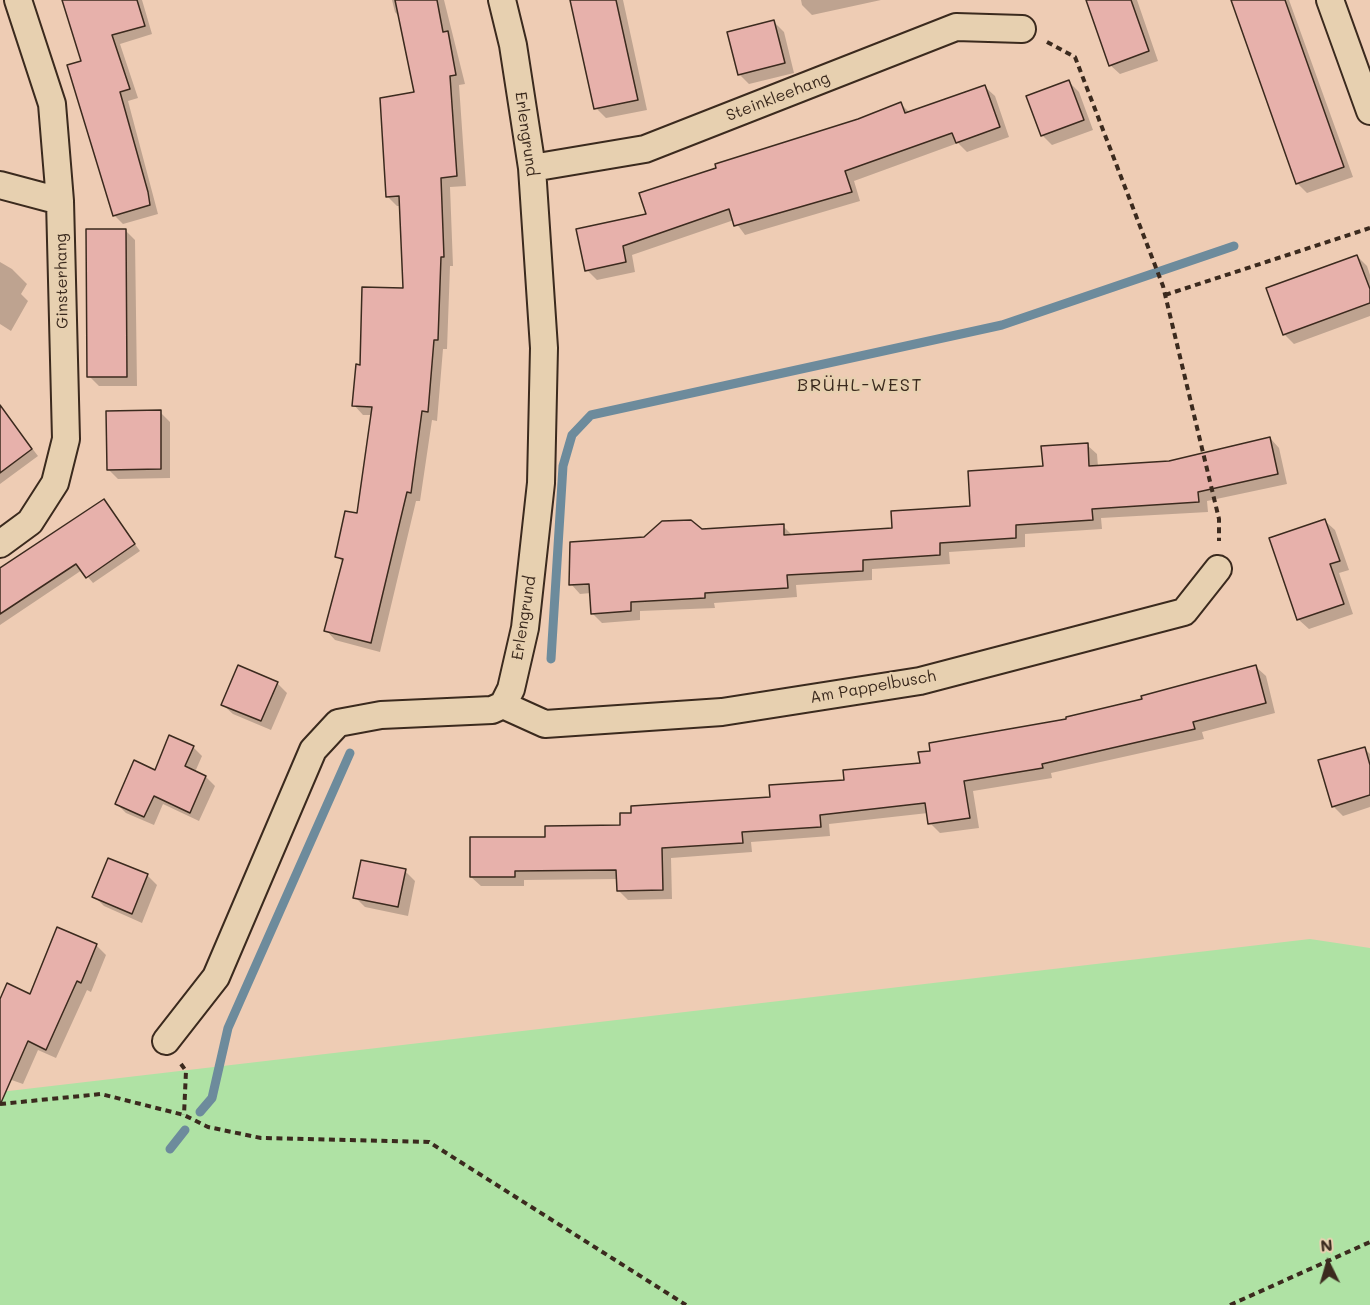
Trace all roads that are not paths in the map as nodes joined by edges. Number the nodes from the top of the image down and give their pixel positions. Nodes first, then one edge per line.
1 (18, 0) edge
2 (502, 0) edge
3 (1330, 0) edge
4 (1022, 29) road end
5 (1367, 95) edge
6 (532, 168) junction
7 (0, 185) edge
8 (60, 201) junction
9 (0, 544) edge
10 (1218, 569) road end
11 (503, 705) junction
12 (166, 1041) road end

1 - 8 street, Ginsterhang
2 - 6 street, Erlengrund
3 - 5 street
4 - 6 street, Steinkleehang
6 - 11 street, Erlengrund
7 - 8 street
8 - 9 street, Ginsterhang
10 - 11 street, Am Pappelbusch
11 - 12 street

